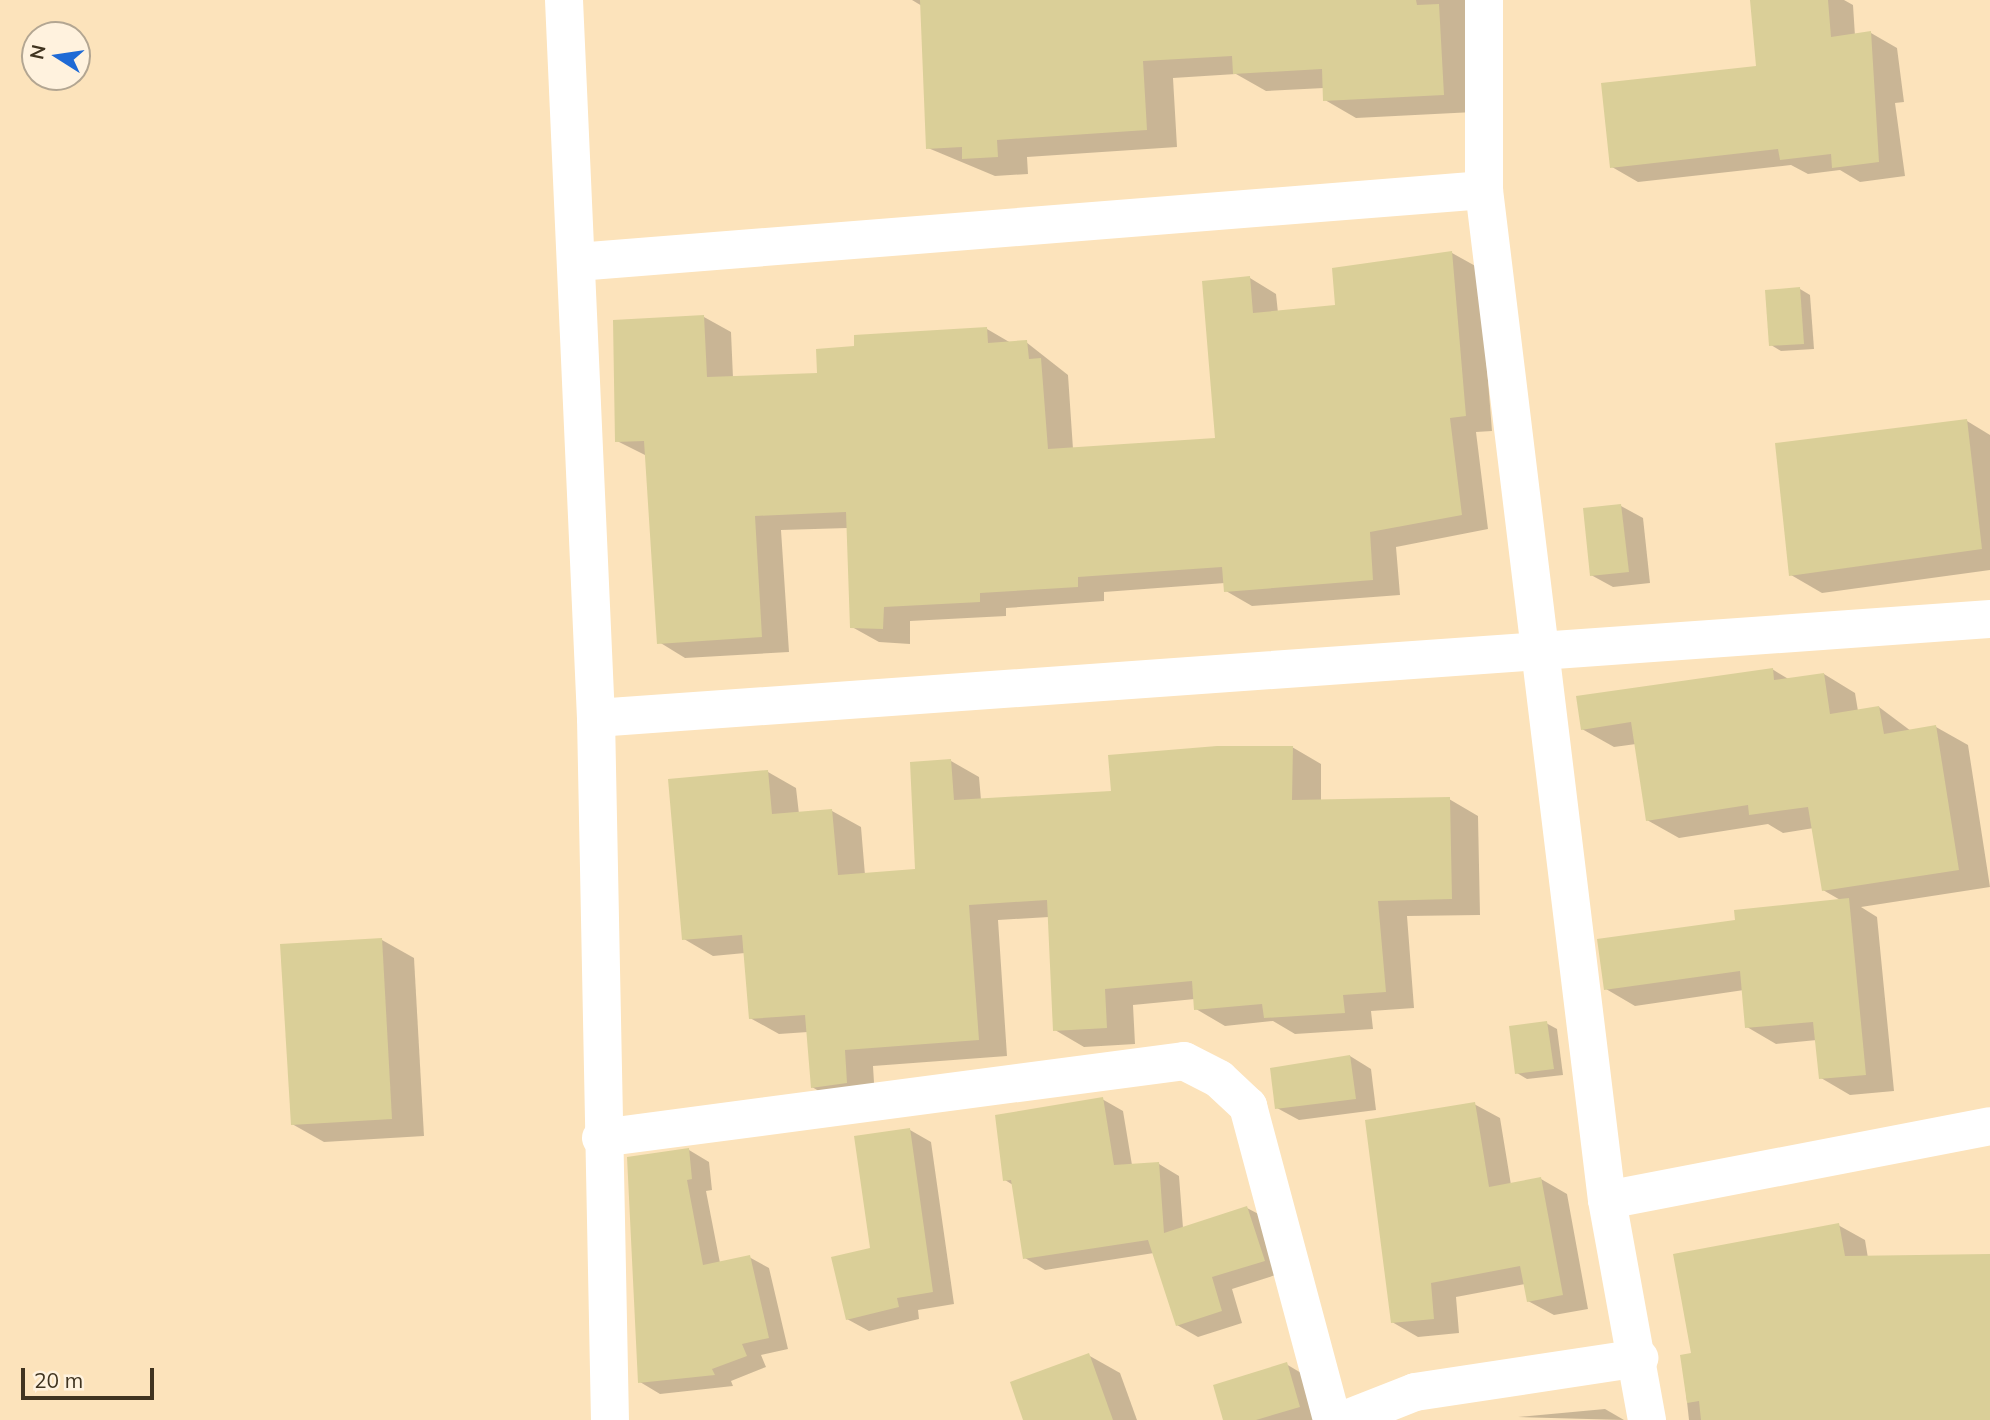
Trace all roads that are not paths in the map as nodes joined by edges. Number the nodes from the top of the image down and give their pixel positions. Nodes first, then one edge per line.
1 (564, 0) edge
2 (1484, 0) edge
3 (1484, 190) junction
4 (577, 262) junction
5 (1990, 619) edge
6 (1541, 650) junction
7 (596, 718) junction
8 (1990, 1126) edge
9 (601, 1138) junction
10 (1607, 1200) junction
11 (1639, 1358) junction
12 (1417, 1406) edge
13 (610, 1420) edge
14 (1332, 1420) edge
15 (1344, 1420) edge
16 (1647, 1420) edge

1 - 4 street
2 - 3 street
3 - 4 street
3 - 6 street
4 - 7 street
5 - 6 street
6 - 7 street
6 - 10 street
7 - 9 street
8 - 10 street
9 - 13 street
9 - 14 street
10 - 11 street
11 - 12 street
11 - 16 street
12 - 15 street

